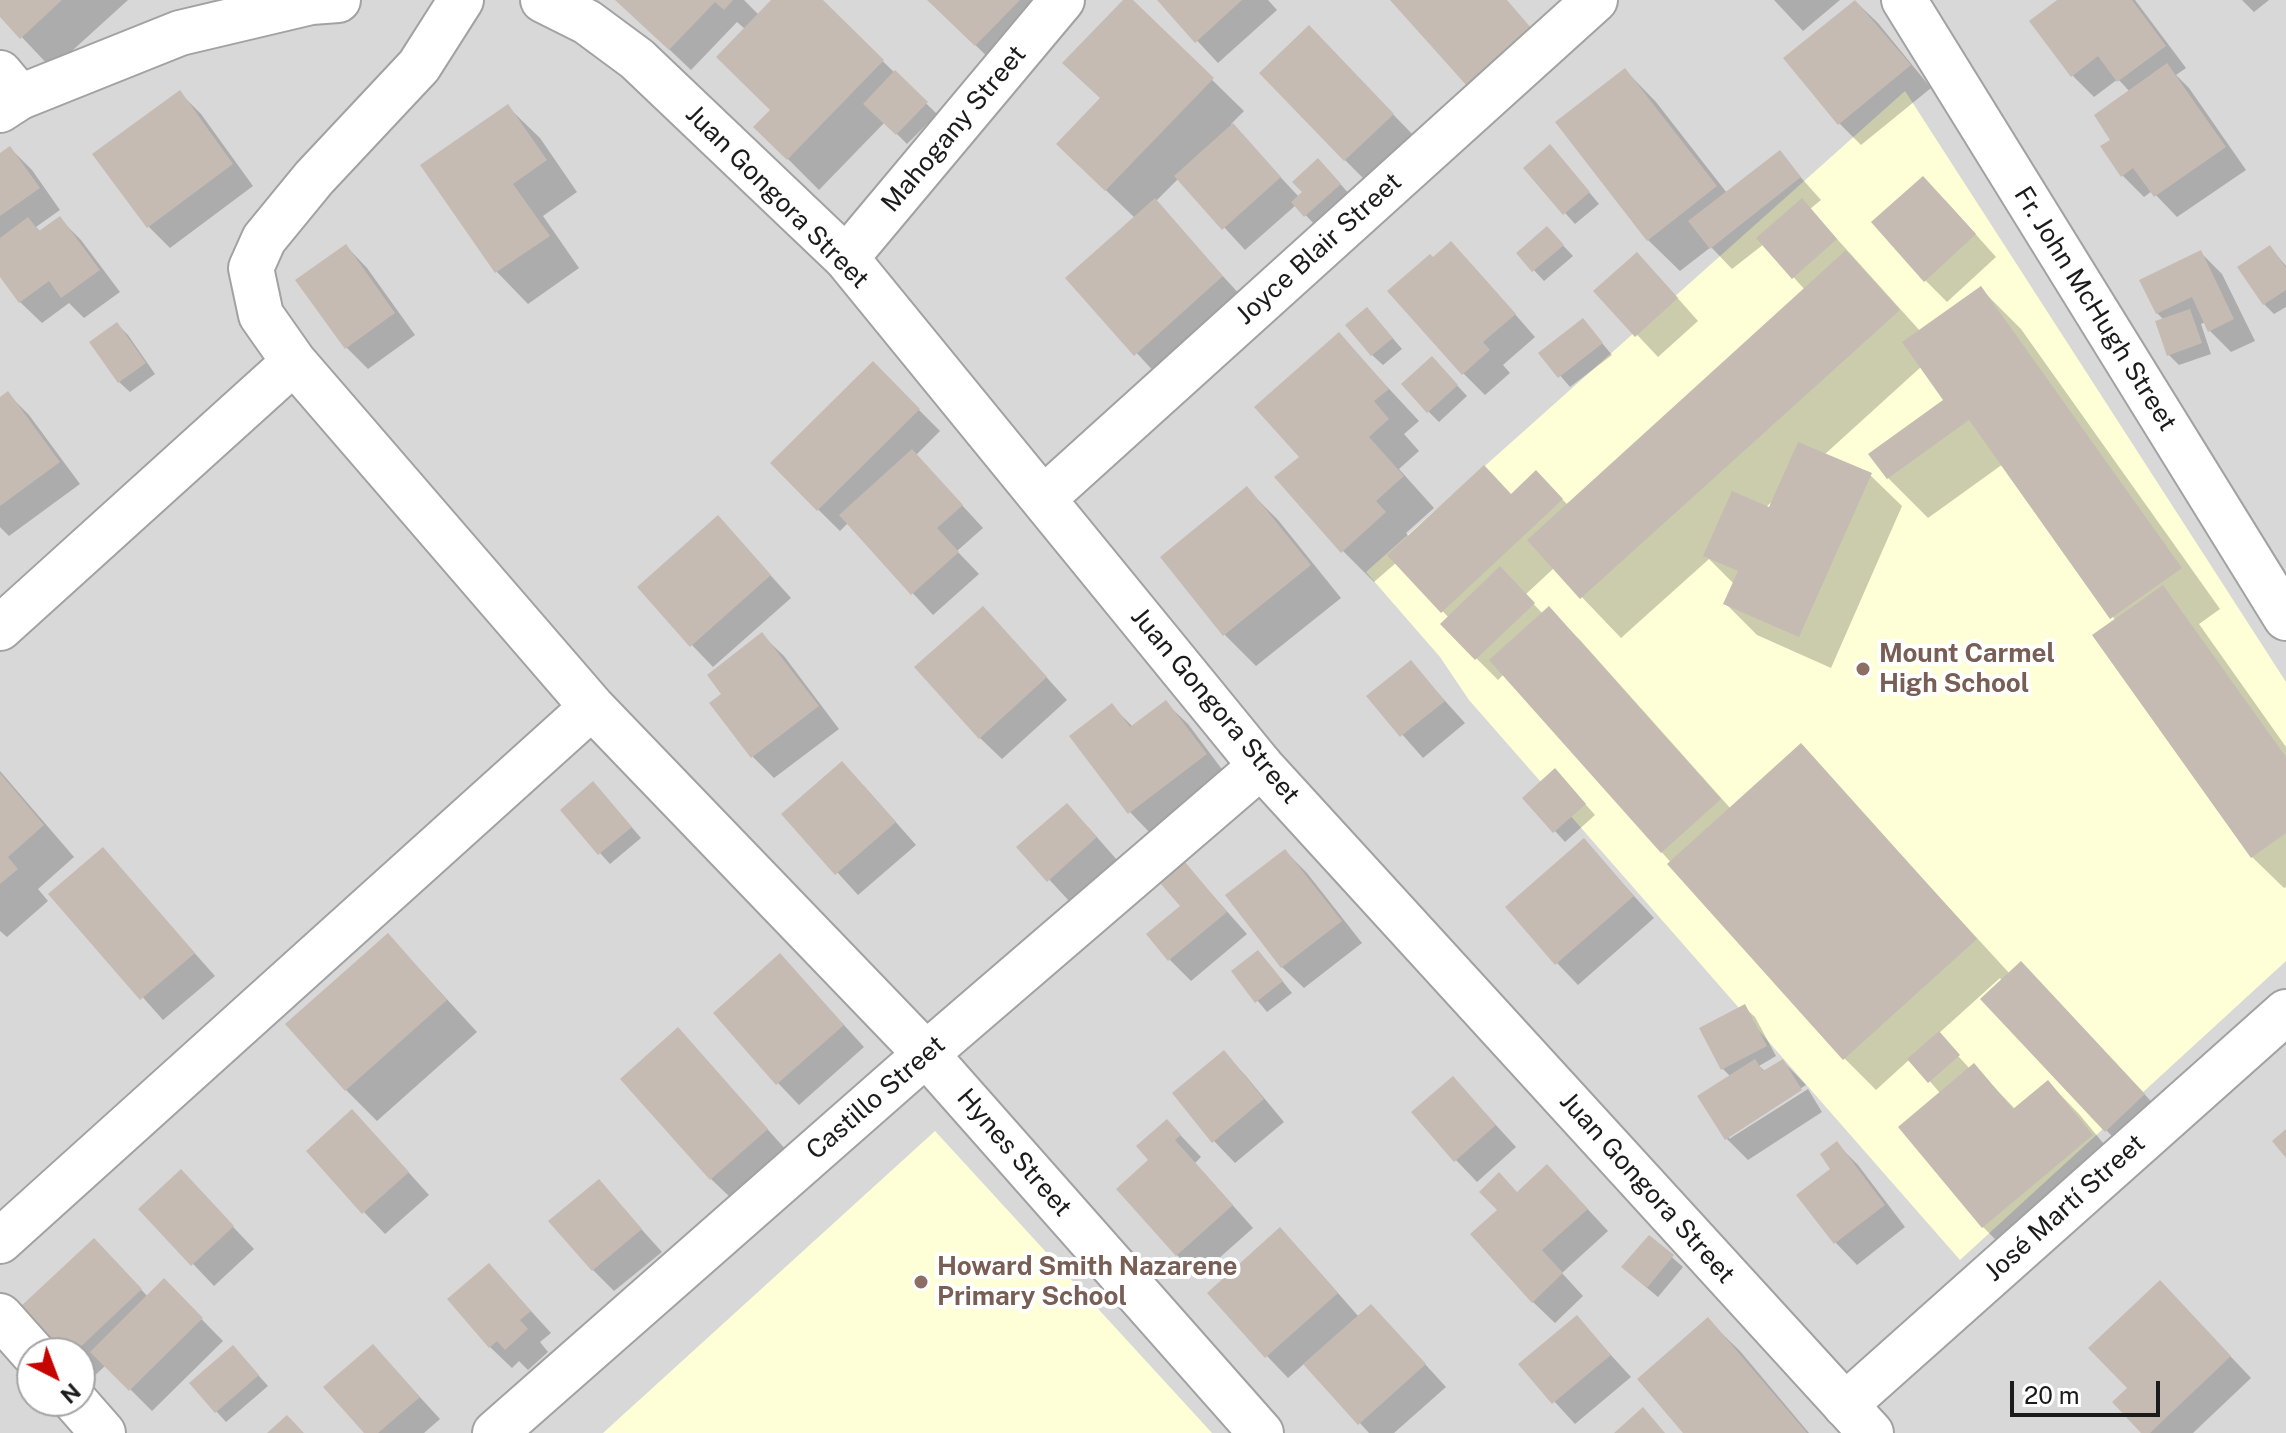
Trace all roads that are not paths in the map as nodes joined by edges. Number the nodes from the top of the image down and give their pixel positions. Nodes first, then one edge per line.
1 (338, 0) edge
2 (461, 0) edge
3 (543, 0) edge
4 (1062, 0) edge
5 (1595, 0) edge
6 (1904, 0) edge
7 (7, 93) edge
8 (846, 258) junction
9 (294, 362) junction
10 (1044, 498) junction
11 (2286, 618) edge
12 (0, 628) edge
13 (592, 707) junction
14 (1261, 766) junction
15 (2286, 1012) edge
16 (926, 1054) junction
17 (0, 1241) edge
18 (0, 1316) edge
19 (19, 1337) edge
20 (89, 1417) edge
21 (1858, 1419) edge
22 (103, 1433) edge
23 (495, 1433) edge
24 (1261, 1433) edge

1 - 7 street
2 - 9 street, Hynes Street
3 - 8 street, Juan Gongora Street
4 - 8 street, Mahogany Street
5 - 10 street, Joyce Blair Street
6 - 11 street, Fr. John McHugh Street
8 - 10 street, Juan Gongora Street
9 - 12 street
9 - 13 street, Hynes Street
10 - 14 street, Juan Gongora Street
13 - 16 street, Hynes Street
13 - 17 street
14 - 16 street, Castillo Street
14 - 21 street, Juan Gongora Street
15 - 21 street, José Martí Street
16 - 23 street, Castillo Street
16 - 24 street, Hynes Street
18 - 19 street
20 - 22 street

